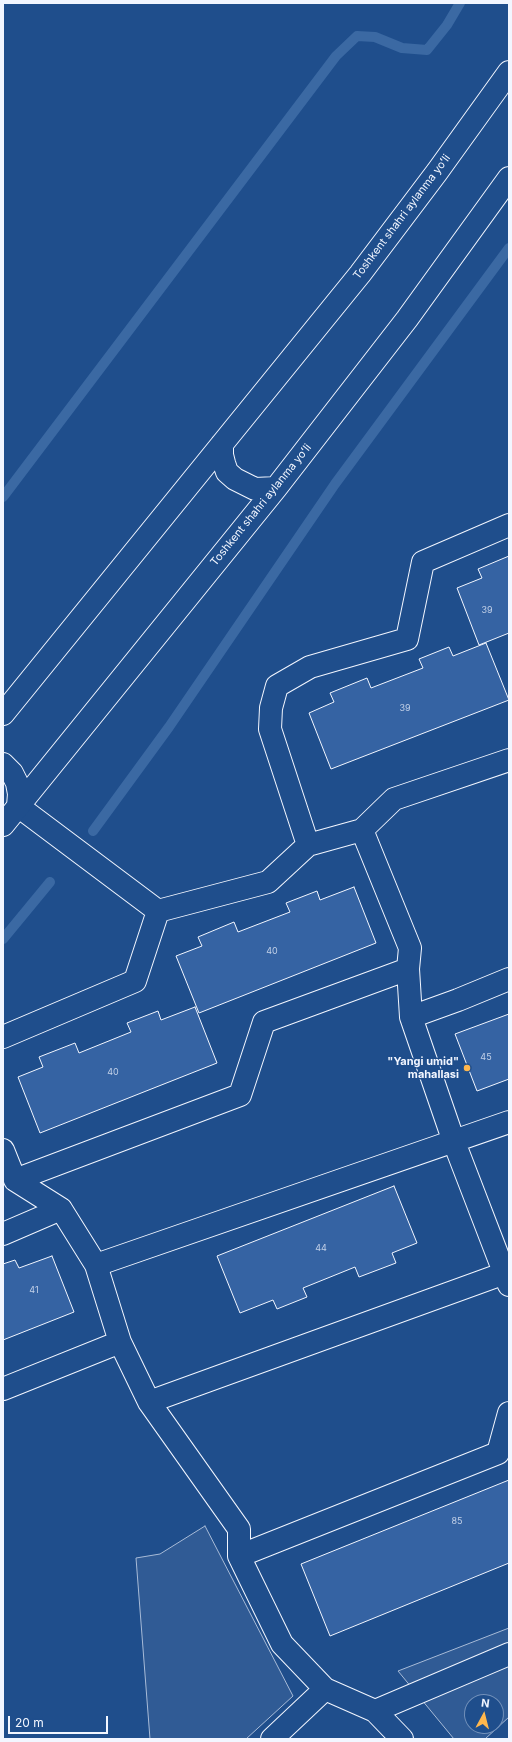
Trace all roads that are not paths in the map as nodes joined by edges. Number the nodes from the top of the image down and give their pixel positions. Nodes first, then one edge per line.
1 (509, 72) edge
2 (509, 178) edge
3 (222, 444) junction
4 (276, 488) junction
5 (509, 525) edge
6 (3, 714) edge
7 (509, 760) edge
8 (3, 764) edge
9 (18, 806) junction
10 (3, 825) edge
11 (362, 830) junction
12 (308, 845) junction
13 (158, 911) junction
14 (408, 970) junction
15 (509, 979) edge
16 (411, 1017) junction
17 (3, 1037) edge
18 (509, 1122) edge
19 (454, 1142) junction
20 (3, 1150) edge
21 (15, 1180) junction
22 (61, 1209) junction
23 (3, 1234) edge
24 (96, 1264) junction
25 (507, 1279) edge
26 (120, 1342) junction
27 (3, 1389) edge
28 (149, 1402) junction
29 (509, 1413) edge
30 (239, 1556) junction
31 (509, 1654) edge
32 (325, 1689) junction
33 (375, 1711) junction
34 (272, 1739) edge
35 (402, 1739) edge

1 - 3 main road, Toshkent shahri aylanma yoʻli
2 - 4 main road, Toshkent shahri aylanma yoʻli
3 - 4 main road
3 - 6 main road, Toshkent shahri aylanma yoʻli
4 - 9 main road, Toshkent shahri aylanma yoʻli
5 - 12 main road
7 - 11 main road
8 - 9 main road
9 - 10 main road, Toshkent shahri aylanma yoʻli
9 - 13 main road
11 - 12 main road
11 - 14 main road
12 - 13 main road
13 - 17 main road
14 - 16 main road
14 - 21 main road
15 - 16 main road
16 - 19 main road
18 - 19 main road
19 - 24 main road
19 - 25 main road
20 - 21 main road
21 - 22 main road
22 - 23 main road
22 - 24 main road
24 - 26 main road
25 - 28 main road
26 - 27 main road
26 - 28 main road
28 - 30 main road
29 - 30 main road
30 - 32 main road
31 - 33 main road
32 - 33 main road
32 - 34 main road
33 - 35 main road

